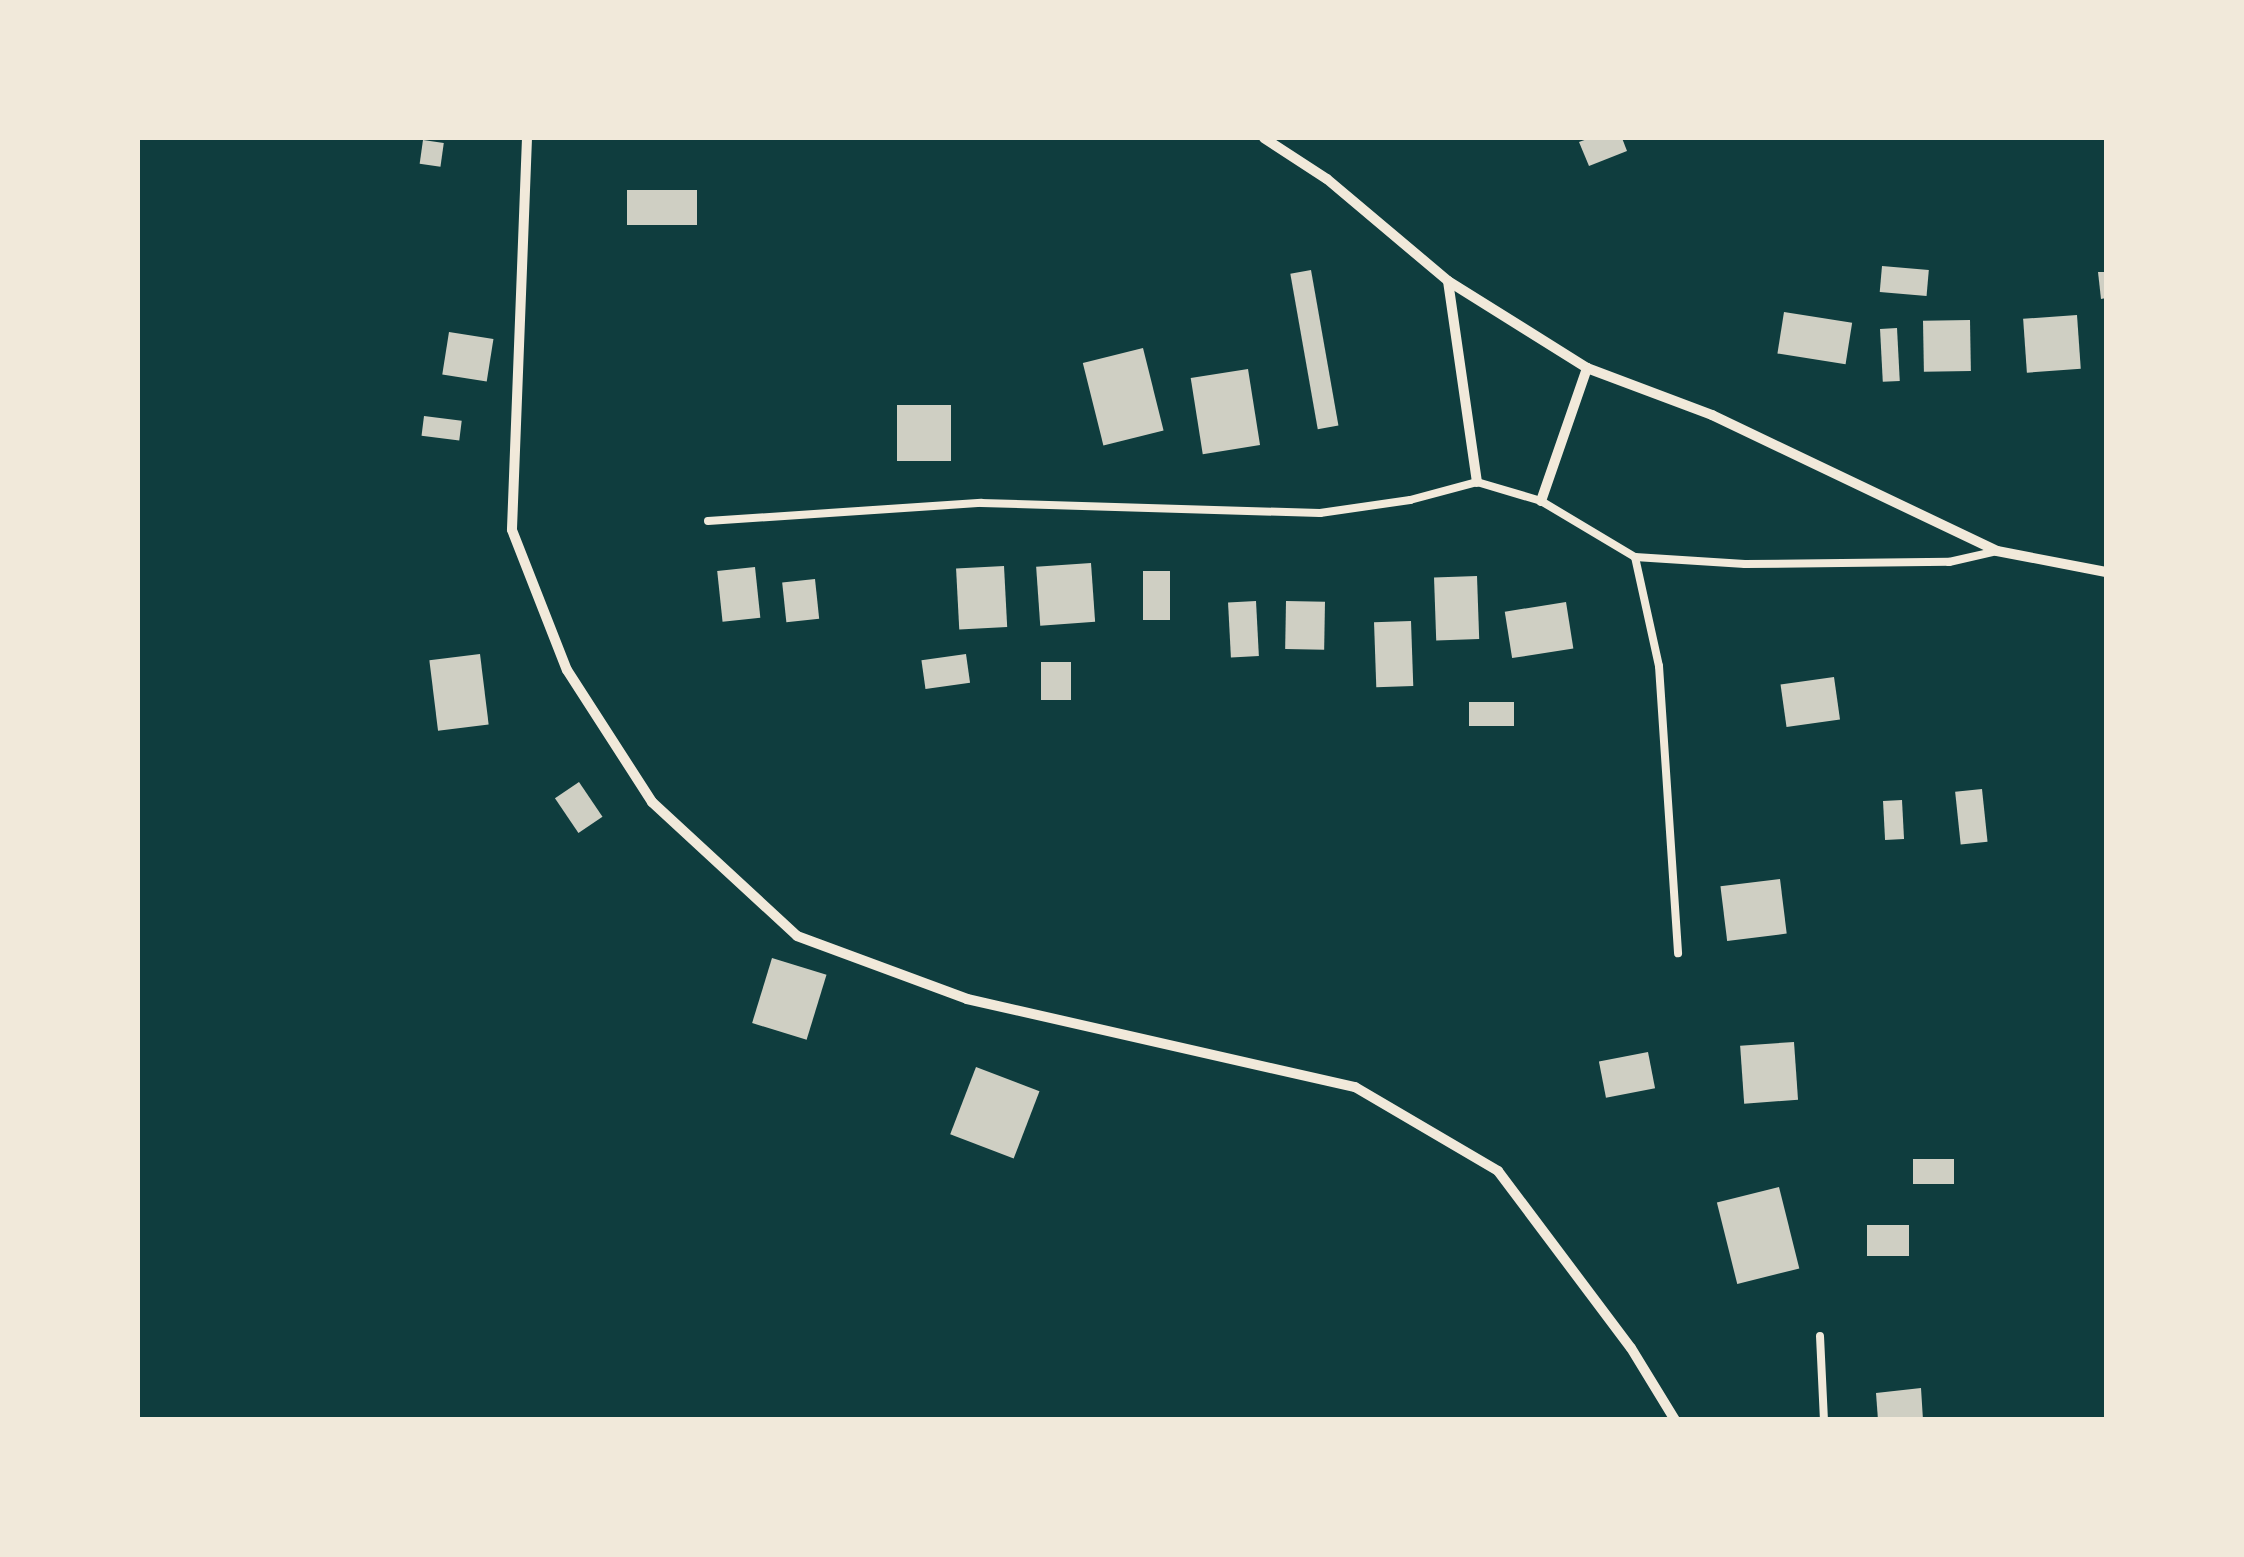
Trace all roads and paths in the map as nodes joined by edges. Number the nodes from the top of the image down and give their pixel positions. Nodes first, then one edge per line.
1 (526, 138) edge
2 (1264, 138) edge
3 (1448, 280) junction
4 (1587, 368) junction
5 (1477, 482) junction
6 (1541, 500) junction
7 (708, 521) dead end
8 (1997, 551) junction
9 (1635, 557) junction
10 (2106, 572) edge
11 (1678, 953) dead end
12 (1820, 1336) dead end
13 (1675, 1420) edge
14 (1824, 1420) edge

1 - 13 street
2 - 3 street
3 - 4 street
3 - 5 street
4 - 6 street
4 - 8 street
5 - 6 lane
5 - 7 lane
6 - 9 lane
8 - 9 lane
8 - 10 street
9 - 11 lane
12 - 14 lane

